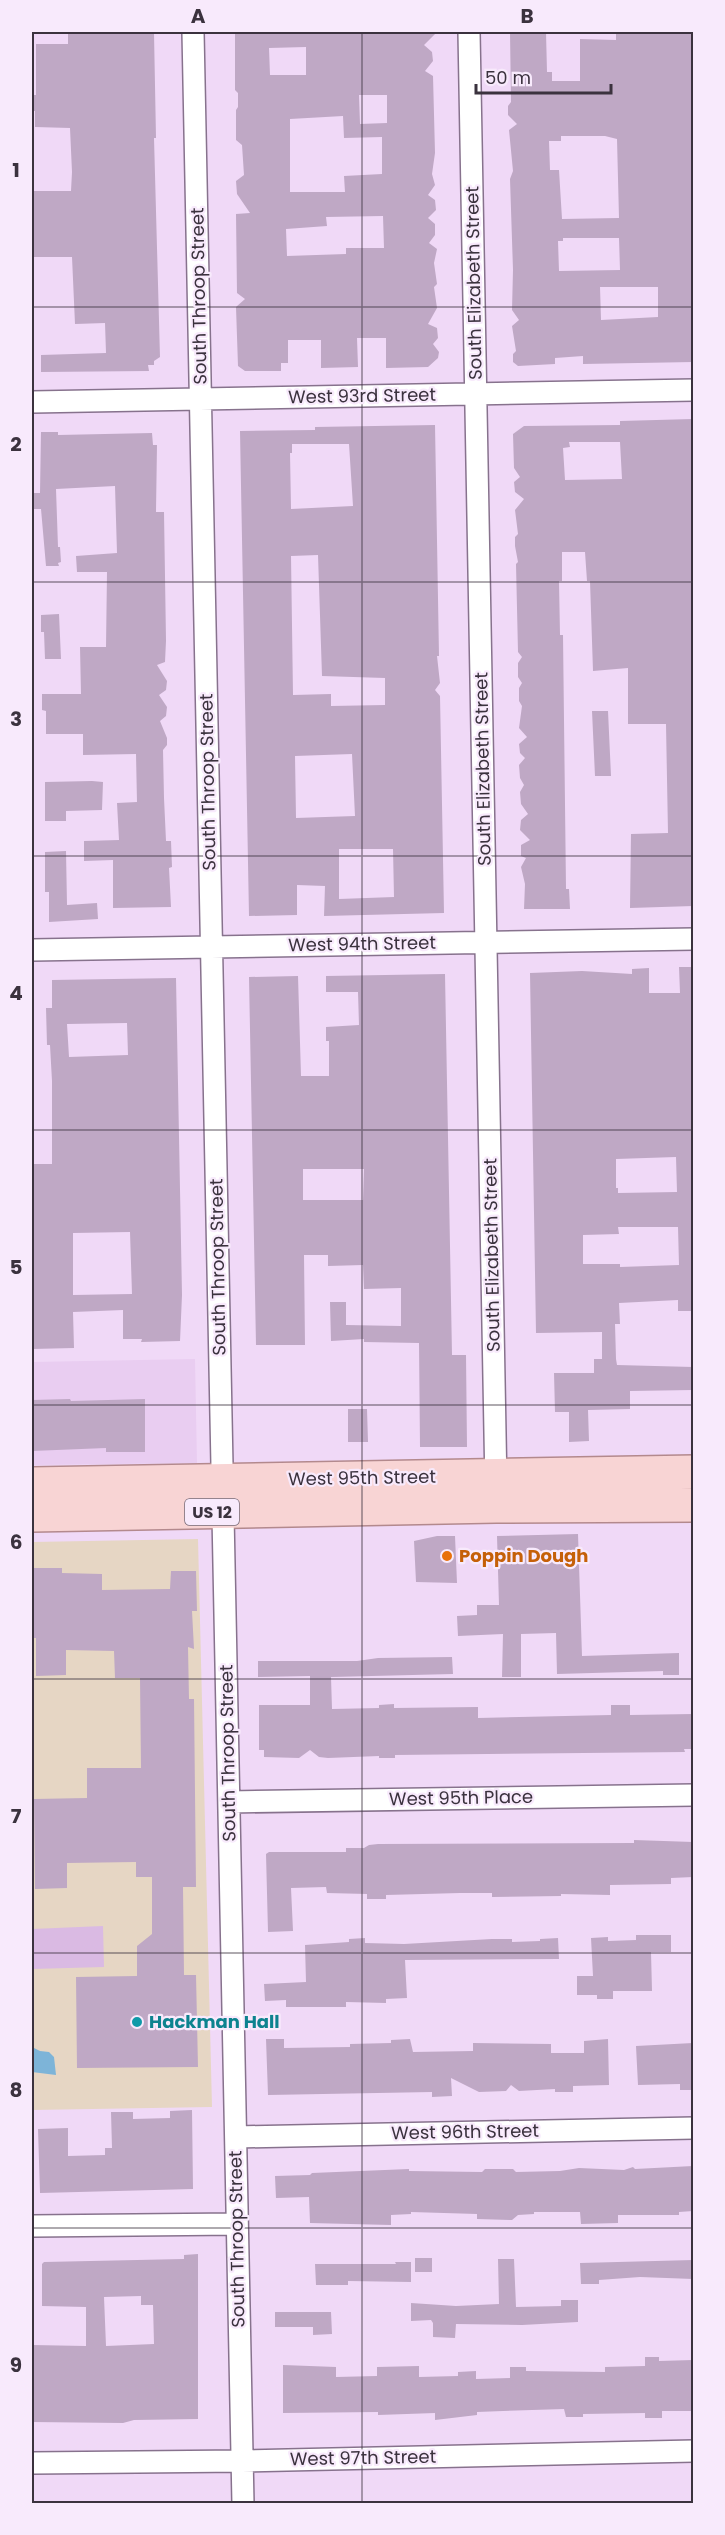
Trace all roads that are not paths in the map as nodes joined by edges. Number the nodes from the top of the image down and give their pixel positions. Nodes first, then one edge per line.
1 (193, 32) edge
2 (469, 32) edge
3 (693, 390) edge
4 (476, 394) junction
5 (201, 399) junction
6 (32, 402) edge
7 (693, 939) edge
8 (486, 942) junction
9 (212, 947) junction
10 (32, 950) edge
11 (693, 1472) edge
12 (32, 1484) edge
13 (496, 1491) junction
14 (223, 1496) junction
15 (693, 1505) edge
16 (32, 1515) edge
17 (693, 1794) edge
18 (229, 1802) junction
19 (693, 2128) edge
20 (236, 2137) junction
21 (237, 2224) junction
22 (32, 2226) edge
23 (693, 2451) edge
24 (242, 2461) junction
25 (32, 2463) edge
26 (243, 2504) edge

1 - 5 street, South Throop Street
2 - 4 street, South Elizabeth Street
3 - 4 street, West 93rd Street
4 - 5 street, West 93rd Street
4 - 8 street, South Elizabeth Street
5 - 6 street, West 93rd Street
5 - 9 street, South Throop Street
7 - 8 street, West 94th Street
8 - 9 street, West 94th Street
8 - 13 street, South Elizabeth Street
9 - 10 street, West 94th Street
9 - 14 street, South Throop Street
11 - 13 main road, West 95th Street / US 12
12 - 14 main road, West 95th Street / US 12
13 - 14 main road, West 95th Street / US 12
13 - 15 main road, West 95th Street / US 12
14 - 16 main road, West 95th Street / US 12
14 - 18 street, South Throop Street
17 - 18 street, West 95th Place
18 - 20 street, South Throop Street
19 - 20 street, West 96th Street
20 - 21 street, South Throop Street
21 - 22 street
21 - 24 street, South Throop Street
23 - 24 street, West 97th Street
24 - 25 street, West 97th Street
24 - 26 street, South Throop Street

